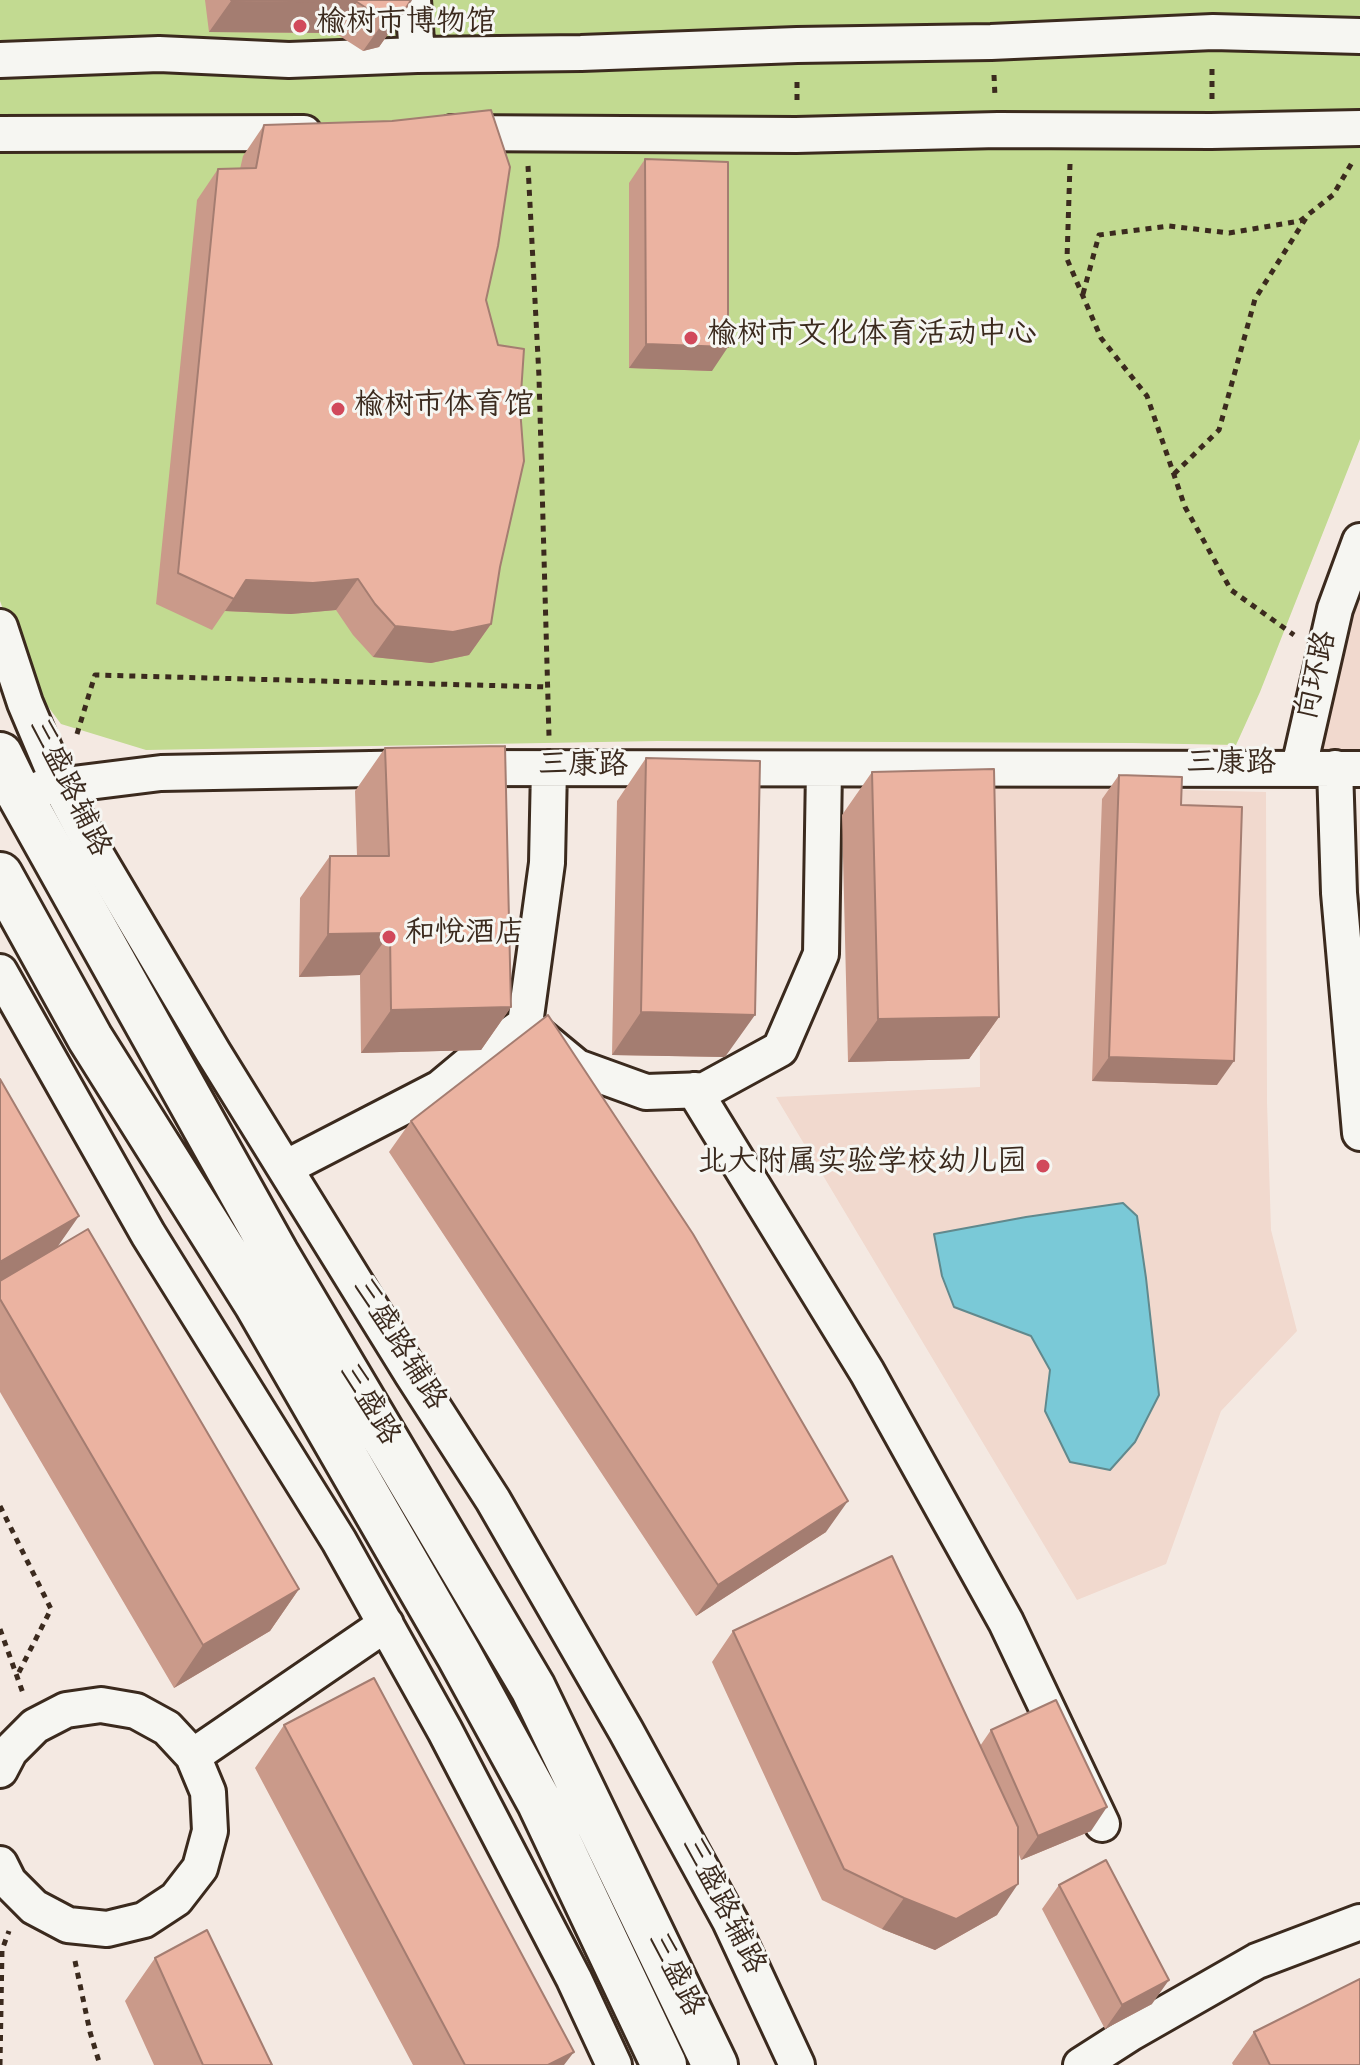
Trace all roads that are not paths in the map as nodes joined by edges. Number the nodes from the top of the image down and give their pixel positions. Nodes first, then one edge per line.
1 (413, 0) edge
2 (1360, 36) edge
3 (417, 55) junction
4 (0, 60) edge
5 (1360, 128) edge
6 (327, 133) edge
7 (419, 133) edge
8 (0, 134) edge
9 (1360, 541) edge
10 (0, 627) edge
11 (1299, 767) junction
12 (549, 768) junction
13 (1348, 768) edge
14 (824, 769) junction
15 (6, 781) edge
16 (60, 786) junction
17 (0, 875) edge
18 (0, 972) edge
19 (525, 1024) junction
20 (694, 1090) junction
21 (1360, 1133) edge
22 (285, 1168) junction
23 (386, 1624) junction
24 (193, 1756) junction
25 (0, 1770) edge
26 (1102, 1824) edge
27 (0, 1864) edge
28 (1360, 1922) edge
29 (614, 2065) edge
30 (664, 2065) edge
31 (715, 2065) edge
32 (797, 2065) edge
33 (1081, 2065) edge

1 - 3 street
2 - 3 street
3 - 4 street
5 - 7 street
6 - 8 street
9 - 11 street, 向环路
10 - 16 street, 三盛路辅路
11 - 13 street, 三康路
11 - 14 street, 三康路
12 - 14 street, 三康路
12 - 16 street, 三康路
12 - 19 street
13 - 21 street
14 - 20 street
15 - 16 street, 三康路
15 - 31 main road, 三盛路
16 - 22 street, 三盛路辅路
17 - 30 main road
18 - 23 street
19 - 20 street
19 - 22 street
20 - 26 street
22 - 32 street, 三盛路辅路
23 - 24 street
23 - 29 street
24 - 25 street
24 - 27 street
28 - 33 street

